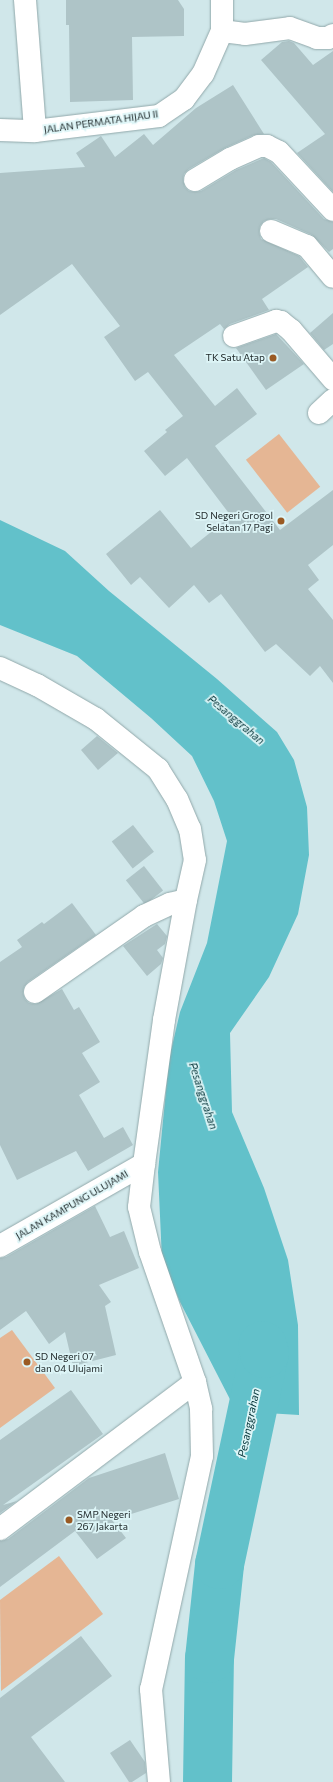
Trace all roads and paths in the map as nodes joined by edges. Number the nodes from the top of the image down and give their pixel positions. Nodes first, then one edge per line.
1 (25, 0) edge
2 (222, 0) edge
3 (222, 31) junction
4 (333, 35) edge
5 (0, 130) edge
6 (35, 132) junction
7 (195, 180) dead end
8 (333, 210) edge
9 (271, 231) dead end
10 (333, 277) edge
11 (234, 336) dead end
12 (333, 379) edge
13 (0, 668) edge
14 (186, 900) junction
15 (35, 992) dead end
16 (144, 1164) junction
17 (0, 1246) edge
18 (195, 1382) junction
19 (0, 1529) edge
20 (159, 1782) edge

1 - 6 street, JALAN PERMATA HIJAU II
2 - 3 street, JALAN PERMATA HIJAU II
3 - 4 street
3 - 6 street, JALAN PERMATA HIJAU II
5 - 6 street
7 - 8 street
9 - 10 street
11 - 12 street
13 - 14 street
14 - 15 street
14 - 16 street
16 - 17 street, JALAN KAMPUNG ULUJAMI
16 - 18 street
18 - 19 street
18 - 20 street

